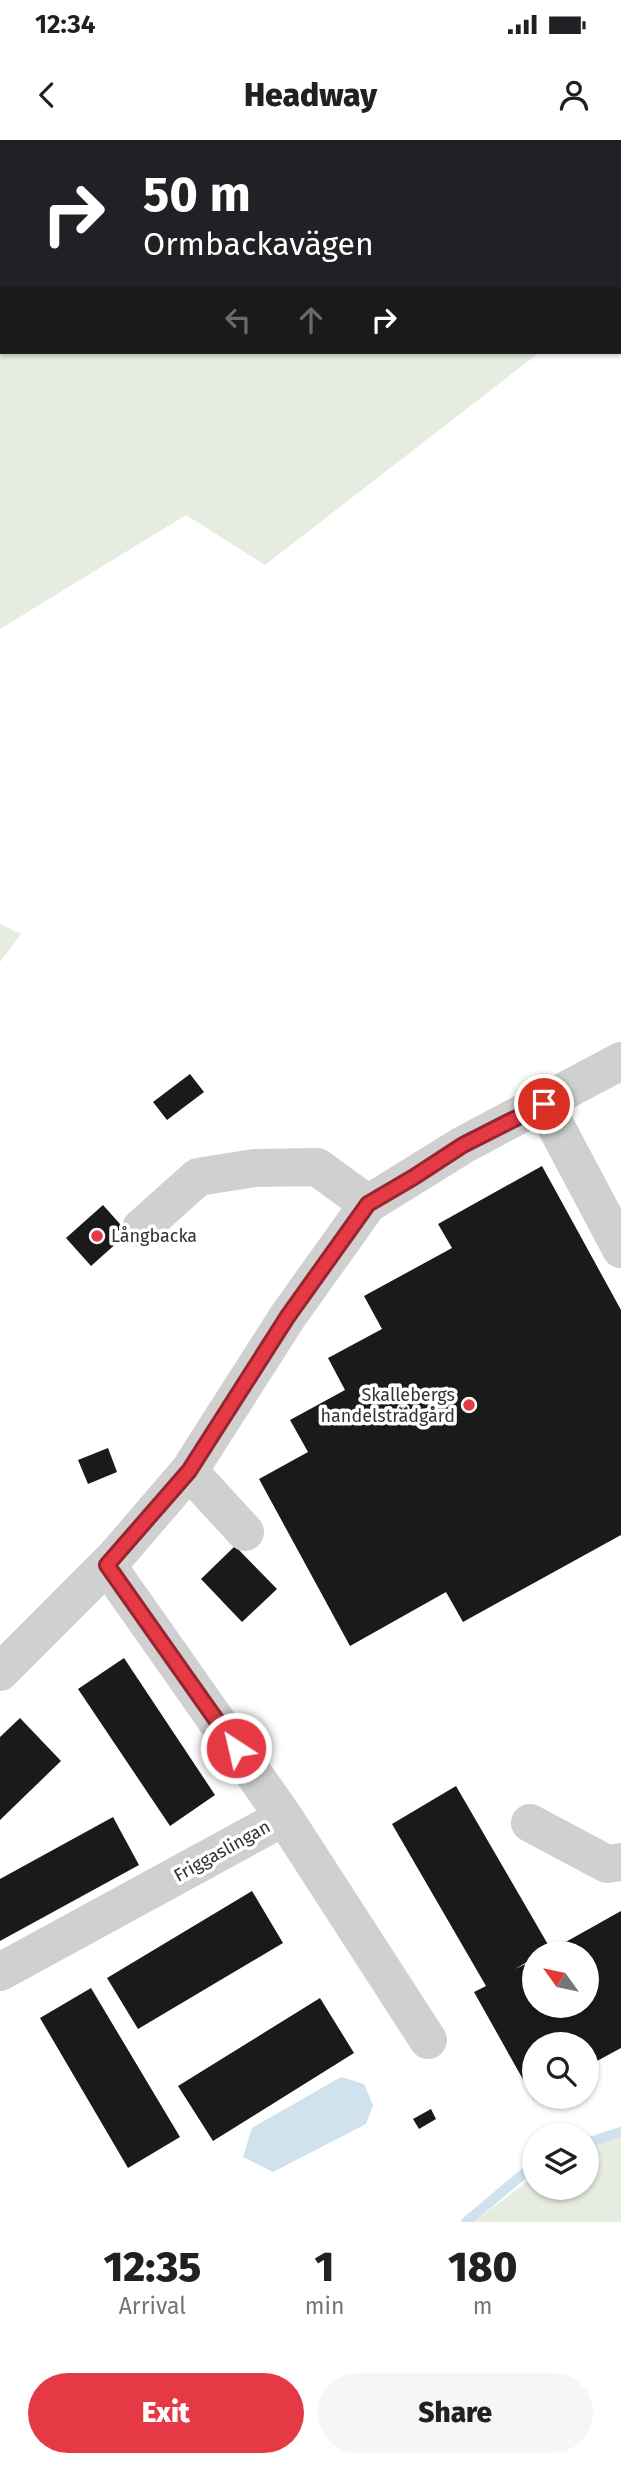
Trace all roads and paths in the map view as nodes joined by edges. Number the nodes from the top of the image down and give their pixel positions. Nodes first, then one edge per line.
1 (621, 1061) edge
2 (544, 1104) junction
3 (368, 1204) junction
4 (141, 1228) dead end
5 (621, 1249) edge
6 (189, 1471) junction
7 (245, 1532) dead end
8 (107, 1565) junction
9 (0, 1672) edge
10 (284, 1816) junction
11 (530, 1824) dead end
12 (621, 1862) edge
13 (0, 1972) edge
14 (428, 2040) dead end

1 - 2 street
2 - 3 street
2 - 5 street
3 - 4 street
3 - 6 street
6 - 7 street
6 - 8 street
8 - 9 street
8 - 10 street, Friggaslingan
10 - 13 street, Friggaslingan
10 - 14 street
11 - 12 street

